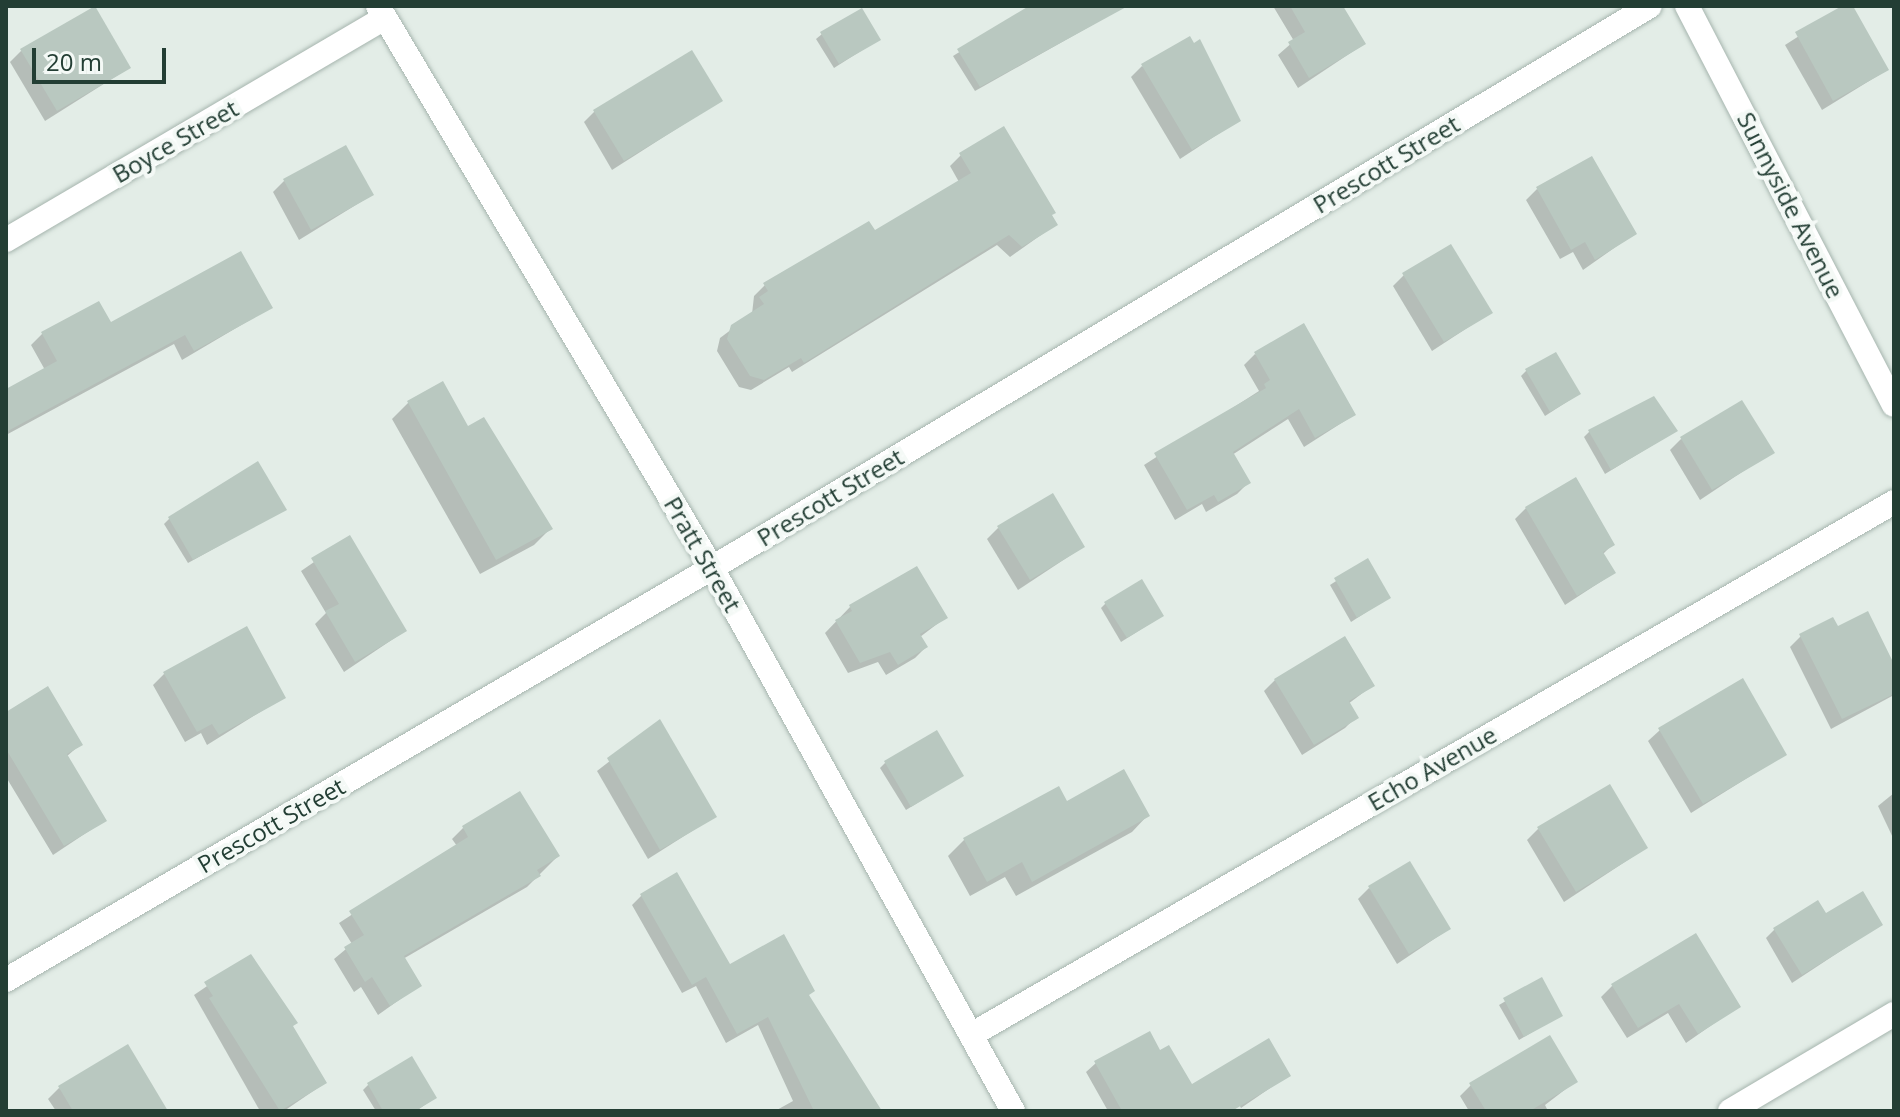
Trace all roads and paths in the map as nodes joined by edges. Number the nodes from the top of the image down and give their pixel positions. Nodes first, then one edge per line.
1 (1650, 6) edge
2 (1687, 6) edge
3 (381, 12) edge
4 (6, 240) edge
5 (1894, 405) edge
6 (1894, 502) edge
7 (712, 568) junction
8 (6, 980) edge
9 (1894, 1014) edge
10 (971, 1035) junction
11 (1013, 1111) edge
12 (1730, 1111) edge

1 - 7 street, Prescott Street
2 - 5 street, Sunnyside Avenue
3 - 4 street, Boyce Street
3 - 7 street, Pratt Street
6 - 10 street, Echo Avenue
7 - 8 street, Prescott Street
7 - 10 street, Pratt Street
9 - 12 street
10 - 11 street, Pratt Street

